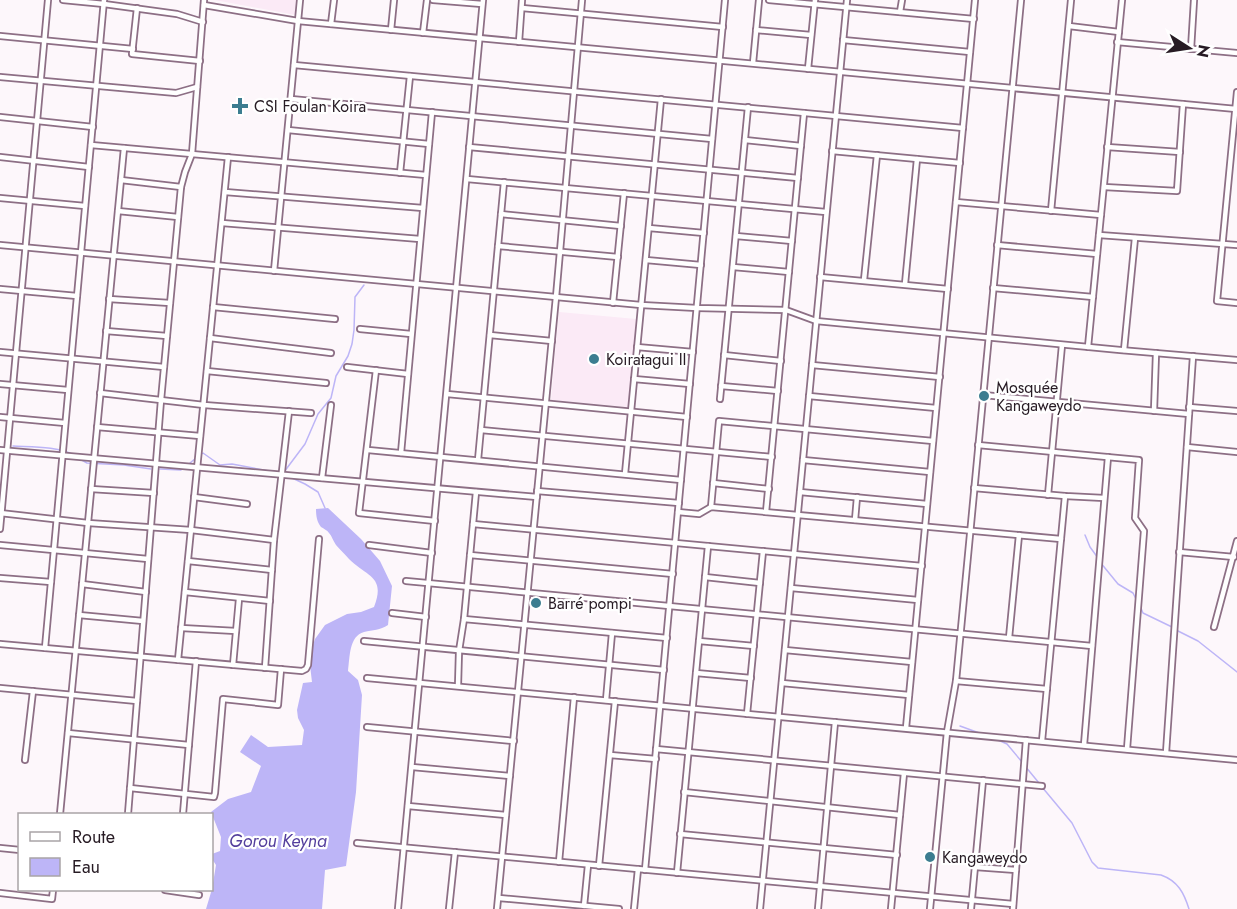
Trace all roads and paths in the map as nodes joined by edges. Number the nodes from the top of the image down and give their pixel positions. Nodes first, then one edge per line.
1 (48, 0) edge
2 (63, 0) edge
3 (300, 0) edge
4 (334, 0) edge
5 (394, 0) edge
6 (427, 0) edge
7 (433, 0) edge
8 (522, 0) edge
9 (582, 0) edge
10 (725, 0) edge
11 (759, 0) edge
12 (770, 0) edge
13 (847, 0) edge
14 (902, 0) edge
15 (975, 0) edge
16 (1021, 0) edge
17 (1071, 0) edge
18 (1122, 0) edge
19 (1194, 0) edge
20 (104, 2) edge
21 (204, 2) edge
22 (483, 2) edge
23 (814, 2) edge
24 (846, 7) junction
25 (138, 8) junction
26 (522, 8) junction
27 (900, 12) junction
28 (581, 14) junction
29 (974, 19) junction
30 (298, 21) junction
31 (203, 22) junction
32 (331, 24) junction
33 (1069, 26) junction
34 (723, 27) junction
35 (391, 30) junction
36 (756, 30) junction
37 (1119, 32) junction
38 (423, 33) junction
39 (811, 35) junction
40 (0, 36) edge
41 (479, 38) junction
42 (45, 40) junction
43 (843, 40) junction
44 (519, 42) junction
45 (1118, 42) junction
46 (100, 46) junction
47 (578, 47) junction
48 (133, 49) junction
49 (1191, 49) junction
50 (970, 52) junction
51 (1237, 53) edge
52 (720, 60) junction
53 (200, 61) junction
54 (753, 63) junction
55 (294, 65) junction
56 (808, 69) junction
57 (840, 72) junction
58 (410, 76) junction
59 (0, 77) edge
60 (41, 80) junction
61 (476, 82) junction
62 (968, 83) junction
63 (96, 85) junction
64 (197, 87) junction
65 (1012, 88) junction
66 (574, 91) junction
67 (1063, 92) junction
68 (1237, 92) edge
69 (1112, 97) junction
70 (291, 99) junction
71 (661, 99) junction
72 (716, 104) junction
73 (1183, 104) junction
74 (748, 107) junction
75 (1236, 109) edge
76 (406, 110) junction
77 (432, 112) junction
78 (804, 113) junction
79 (472, 116) junction
80 (836, 116) junction
81 (0, 117) edge
82 (37, 121) junction
83 (571, 125) junction
84 (93, 127) junction
85 (963, 128) junction
86 (288, 130) junction
87 (658, 134) junction
88 (712, 139) junction
89 (745, 140) junction
90 (403, 142) junction
91 (429, 144) junction
92 (91, 145) junction
93 (801, 146) junction
94 (469, 147) junction
95 (1107, 147) junction
96 (124, 148) junction
97 (832, 151) junction
98 (1180, 152) junction
99 (192, 154) junction
100 (877, 155) junction
101 (568, 156) junction
102 (0, 157) edge
103 (228, 157) junction
104 (917, 159) junction
105 (34, 160) junction
106 (285, 162) junction
107 (960, 163) junction
108 (655, 165) junction
109 (89, 167) junction
110 (710, 170) junction
111 (400, 173) junction
112 (742, 173) junction
113 (426, 175) junction
114 (798, 178) junction
115 (467, 179) junction
116 (121, 180) junction
117 (504, 182) junction
118 (181, 187) junction
119 (1104, 187) junction
120 (565, 188) junction
121 (225, 192) junction
122 (624, 193) junction
123 (282, 196) junction
124 (652, 196) junction
125 (0, 198) edge
126 (30, 201) junction
127 (707, 201) junction
128 (956, 202) junction
129 (739, 204) junction
130 (85, 206) junction
131 (1001, 206) junction
132 (423, 207) junction
133 (795, 210) junction
134 (118, 211) junction
135 (1051, 211) junction
136 (826, 212) junction
137 (501, 214) junction
138 (1101, 215) junction
139 (178, 217) junction
140 (562, 220) junction
141 (222, 223) junction
142 (621, 226) junction
143 (278, 227) junction
144 (649, 228) junction
145 (704, 233) junction
146 (1099, 235) junction
147 (736, 236) junction
148 (420, 238) junction
149 (1135, 238) junction
150 (792, 241) junction
151 (1222, 244) junction
152 (0, 245) edge
153 (997, 245) junction
154 (1237, 245) edge
155 (498, 246) junction
156 (26, 248) junction
157 (560, 252) junction
158 (81, 253) junction
159 (1097, 254) junction
160 (114, 256) junction
161 (618, 257) junction
162 (646, 260) junction
163 (174, 261) junction
164 (701, 265) junction
165 (218, 266) junction
166 (733, 267) junction
167 (274, 271) junction
168 (789, 272) junction
169 (820, 276) junction
170 (864, 280) junction
171 (416, 284) junction
172 (905, 284) junction
173 (456, 288) junction
174 (993, 288) junction
175 (0, 289) edge
176 (948, 289) junction
177 (22, 291) junction
178 (494, 291) junction
179 (77, 296) junction
180 (556, 297) junction
181 (1093, 297) junction
182 (110, 299) junction
183 (170, 303) junction
184 (613, 303) junction
185 (1237, 303) edge
186 (641, 305) junction
187 (213, 308) junction
188 (697, 308) junction
189 (729, 308) junction
190 (786, 310) junction
191 (335, 319) dead end
192 (816, 321) junction
193 (360, 329) dead end
194 (106, 331) junction
195 (944, 333) junction
196 (411, 334) junction
197 (490, 335) junction
198 (167, 336) junction
199 (210, 338) junction
200 (988, 338) junction
201 (552, 341) junction
202 (1062, 345) junction
203 (637, 347) junction
204 (1088, 347) junction
205 (1124, 350) junction
206 (0, 352) edge
207 (693, 352) junction
208 (331, 353) dead end
209 (1156, 353) junction
210 (16, 354) junction
211 (724, 355) junction
212 (1193, 356) junction
213 (71, 359) junction
214 (1237, 360) edge
215 (104, 361) junction
216 (781, 361) junction
217 (812, 365) junction
218 (164, 367) junction
219 (347, 367) dead end
220 (376, 370) junction
221 (207, 371) junction
222 (408, 374) junction
223 (940, 377) junction
224 (634, 379) junction
225 (326, 383) dead end
226 (0, 384) edge
227 (690, 384) junction
228 (13, 385) junction
229 (721, 386) junction
230 (68, 390) junction
231 (778, 392) junction
232 (100, 393) junction
233 (447, 394) junction
234 (983, 395) junction
235 (809, 396) junction
236 (484, 398) junction
237 (720, 399) dead end
238 (161, 400) junction
239 (1057, 402) junction
240 (546, 404) junction
241 (204, 405) junction
242 (331, 405) dead end
243 (1190, 407) junction
244 (936, 408) junction
245 (289, 411) junction
246 (1154, 411) junction
247 (1237, 411) edge
248 (631, 412) junction
249 (311, 413) dead end
250 (1189, 414) junction
251 (0, 417) edge
252 (687, 417) junction
253 (10, 418) junction
254 (65, 423) junction
255 (775, 426) junction
256 (97, 427) junction
257 (806, 429) junction
258 (481, 430) junction
259 (158, 432) junction
260 (543, 435) junction
261 (200, 436) junction
262 (933, 441) junction
263 (628, 443) junction
264 (978, 445) junction
265 (1187, 447) junction
266 (684, 449) junction
267 (0, 450) edge
268 (368, 450) junction
269 (7, 451) junction
270 (716, 452) junction
271 (1052, 452) junction
272 (1237, 452) edge
273 (400, 453) junction
274 (62, 455) junction
275 (441, 457) junction
276 (772, 457) junction
277 (1108, 457) junction
278 (94, 459) junction
279 (478, 460) junction
280 (803, 460) junction
281 (156, 464) junction
282 (540, 466) junction
283 (197, 468) junction
284 (930, 472) junction
285 (282, 474) junction
286 (625, 474) junction
287 (322, 478) junction
288 (681, 480) junction
289 (363, 482) junction
290 (713, 483) junction
291 (974, 488) junction
292 (91, 489) junction
293 (438, 489) junction
294 (769, 489) junction
295 (476, 492) junction
296 (800, 492) junction
297 (154, 493) junction
298 (537, 494) junction
299 (1048, 495) junction
300 (1065, 496) junction
301 (194, 497) junction
302 (857, 497) junction
303 (1104, 498) junction
304 (679, 503) junction
305 (247, 504) dead end
306 (927, 504) junction
307 (711, 507) junction
308 (678, 512) junction
309 (766, 512) junction
310 (1, 513) edge
311 (798, 515) junction
312 (57, 519) junction
313 (855, 520) junction
314 (435, 521) junction
315 (88, 523) junction
316 (473, 524) junction
317 (925, 526) junction
318 (151, 527) junction
319 (534, 529) junction
320 (0, 530) edge
321 (191, 530) junction
322 (970, 531) junction
323 (1019, 535) junction
324 (319, 539) dead end
325 (1061, 539) junction
326 (274, 540) junction
327 (675, 542) junction
328 (1237, 542) edge
329 (0, 545) edge
330 (369, 545) dead end
331 (708, 546) junction
332 (54, 550) junction
333 (763, 551) junction
334 (1179, 552) junction
335 (85, 553) junction
336 (432, 553) junction
337 (794, 554) junction
338 (470, 555) junction
339 (1235, 557) edge
340 (148, 559) junction
341 (188, 561) junction
342 (531, 561) junction
343 (921, 566) junction
344 (272, 570) junction
345 (672, 574) junction
346 (0, 578) edge
347 (705, 578) junction
348 (406, 581) dead end
349 (51, 582) junction
350 (760, 583) junction
351 (82, 584) junction
352 (429, 584) junction
353 (467, 587) junction
354 (791, 588) junction
355 (146, 591) junction
356 (185, 592) junction
357 (528, 593) junction
358 (239, 599) junction
359 (918, 600) junction
360 (270, 601) junction
361 (669, 606) junction
362 (702, 609) junction
363 (392, 613) dead end
364 (757, 614) junction
365 (79, 615) junction
366 (426, 617) junction
367 (788, 617) junction
368 (464, 619) junction
369 (143, 621) junction
370 (525, 624) junction
371 (1214, 627) dead end
372 (181, 628) junction
373 (915, 629) junction
374 (236, 631) junction
375 (612, 633) junction
376 (960, 633) junction
377 (667, 638) junction
378 (1009, 638) junction
379 (364, 641) dead end
380 (699, 641) junction
381 (1051, 642) junction
382 (0, 644) edge
383 (754, 646) junction
384 (1092, 646) junction
385 (423, 647) junction
386 (45, 648) junction
387 (76, 651) junction
388 (459, 651) junction
389 (785, 651) junction
390 (522, 656) junction
391 (141, 657) junction
392 (178, 660) junction
393 (196, 662) junction
394 (912, 662) junction
395 (233, 665) junction
396 (609, 665) junction
397 (265, 668) junction
398 (281, 669) junction
399 (664, 670) junction
400 (696, 673) junction
401 (366, 678) dead end
402 (751, 678) junction
403 (956, 681) junction
404 (420, 683) junction
405 (782, 683) junction
406 (458, 686) junction
407 (0, 688) edge
408 (1047, 689) junction
409 (33, 691) junction
410 (518, 692) junction
411 (72, 694) junction
412 (909, 695) junction
413 (574, 697) junction
414 (606, 700) junction
415 (137, 701) junction
416 (615, 701) junction
417 (660, 705) junction
418 (692, 708) junction
419 (747, 714) junction
420 (778, 717) junction
421 (835, 722) junction
422 (367, 727) dead end
423 (906, 729) junction
424 (415, 731) junction
425 (947, 732) junction
426 (68, 733) junction
427 (134, 740) junction
428 (1026, 740) junction
429 (514, 741) junction
430 (1042, 741) junction
431 (189, 745) junction
432 (1084, 745) junction
433 (656, 749) junction
434 (1127, 749) junction
435 (688, 752) junction
436 (1166, 753) junction
437 (610, 755) junction
438 (656, 759) junction
439 (25, 760) dead end
440 (774, 760) junction
441 (1237, 760) edge
442 (412, 766) junction
443 (831, 766) junction
444 (904, 773) junction
445 (510, 776) junction
446 (943, 776) junction
447 (983, 780) junction
448 (1023, 784) junction
449 (1042, 786) dead end
450 (130, 788) junction
451 (684, 792) junction
452 (185, 794) junction
453 (770, 801) junction
454 (408, 806) junction
455 (827, 807) junction
456 (60, 813) edge
457 (128, 813) edge
458 (183, 813) edge
459 (506, 815) junction
460 (900, 815) junction
461 (680, 834) junction
462 (766, 842) junction
463 (357, 843) dead end
464 (404, 847) junction
465 (0, 848) edge
466 (823, 848) junction
467 (18, 850) edge
468 (454, 852) junction
469 (897, 855) junction
470 (502, 856) junction
471 (558, 862) junction
472 (588, 865) junction
473 (599, 866) junction
474 (975, 867) junction
475 (638, 869) junction
476 (645, 870) junction
477 (1016, 870) junction
478 (677, 873) junction
479 (763, 881) junction
480 (820, 886) junction
481 (53, 891) edge
482 (172, 891) edge
483 (0, 893) edge
484 (893, 893) junction
485 (199, 895) dead end
486 (932, 897) junction
487 (499, 898) junction
488 (972, 901) junction
489 (584, 906) junction
490 (1013, 907) edge
491 (398, 909) edge
492 (449, 909) edge
493 (498, 909) edge
494 (619, 909) edge
495 (634, 909) edge
496 (760, 909) edge
497 (818, 909) edge
498 (891, 909) edge
499 (930, 909) edge
500 (971, 909) edge

1 - 42 street
2 - 20 street
3 - 30 street
4 - 32 street
5 - 35 street
6 - 38 street
7 - 22 street
8 - 26 street
9 - 28 street
10 - 34 street
11 - 36 street
12 - 23 street
13 - 24 street
14 - 27 street
15 - 29 street
16 - 65 street
17 - 33 street
18 - 37 street
19 - 49 street
20 - 25 street
20 - 46 street
21 - 30 street
21 - 31 street
22 - 41 street
23 - 24 street
23 - 39 street
24 - 27 street
24 - 43 street
25 - 31 street
25 - 48 street
26 - 28 street
26 - 44 street
27 - 29 street
28 - 34 street
28 - 47 street
29 - 50 street
30 - 32 street
30 - 55 street
31 - 53 street
32 - 35 street
33 - 37 street
33 - 67 street
34 - 52 street
35 - 38 street
36 - 39 street
36 - 54 street
37 - 45 street
38 - 41 street
39 - 56 street
40 - 42 street
41 - 44 street
41 - 61 street
42 - 46 street
42 - 60 street
43 - 50 street
43 - 57 street
44 - 47 street
45 - 49 street
45 - 69 street
46 - 48 street
46 - 63 street
47 - 52 street
47 - 66 street
48 - 53 street
49 - 51 street
50 - 62 street
52 - 54 street
52 - 72 street
53 - 64 street
54 - 56 street
55 - 58 street
55 - 70 street
56 - 57 street
57 - 62 street
57 - 80 street
58 - 61 street
58 - 76 street
59 - 60 street
60 - 63 street
60 - 82 street
61 - 66 street
61 - 79 street
62 - 65 street
62 - 85 street
63 - 64 street
63 - 84 street
64 - 99 street
65 - 67 street
65 - 131 street
66 - 71 street
66 - 83 street
67 - 69 street
67 - 135 street
68 - 75 street
69 - 73 street
69 - 95 street
70 - 76 street
70 - 86 street
71 - 72 street
71 - 87 street
72 - 74 street
72 - 88 street
73 - 75 street
73 - 98 street
74 - 78 street
74 - 89 street
75 - 151 street
76 - 77 street
76 - 90 street
77 - 79 street
77 - 91 street
78 - 80 street
78 - 93 street
79 - 83 street
79 - 94 street
80 - 85 street
80 - 97 street
81 - 82 street
82 - 84 street
82 - 105 street
83 - 87 street
83 - 101 street
84 - 92 street
85 - 107 street
86 - 90 street
86 - 106 street
87 - 88 street
87 - 108 street
88 - 110 street
89 - 93 street
89 - 112 street
90 - 91 street
90 - 111 street
91 - 113 street
92 - 96 street
92 - 109 street
93 - 114 street
94 - 101 street
94 - 115 street
95 - 98 street
95 - 119 street
96 - 99 street
96 - 116 street
97 - 100 street
97 - 136 street
98 - 119 street
99 - 103 street
99 - 118 street
100 - 104 street
100 - 170 street
101 - 108 street
101 - 120 street
102 - 105 street
103 - 106 street
103 - 121 street
104 - 107 street
104 - 172 street
105 - 109 street
105 - 126 street
106 - 111 street
106 - 123 street
107 - 128 street
108 - 110 street
108 - 124 street
109 - 130 street
110 - 112 street
110 - 127 street
111 - 113 street
112 - 114 street
112 - 129 street
113 - 132 street
114 - 133 street
115 - 117 street
115 - 173 street
116 - 118 street
116 - 134 street
117 - 120 street
117 - 137 street
118 - 139 street
119 - 138 street
120 - 122 street
120 - 140 street
121 - 123 street
121 - 141 street
122 - 124 street
122 - 142 street
123 - 132 street
123 - 143 street
124 - 127 street
124 - 144 street
125 - 126 street
126 - 130 street
126 - 156 street
127 - 129 street
127 - 145 street
128 - 131 street
128 - 176 street
129 - 133 street
129 - 147 street
130 - 158 street
131 - 135 street
131 - 153 street
132 - 148 street
133 - 136 street
133 - 150 street
134 - 139 street
134 - 160 street
135 - 138 street
136 - 169 street
137 - 140 street
137 - 155 street
138 - 146 street
139 - 163 street
140 - 142 street
140 - 157 street
141 - 143 street
141 - 165 street
142 - 161 street
143 - 148 street
143 - 167 street
144 - 145 street
144 - 162 street
145 - 164 street
146 - 149 street
146 - 159 street
147 - 150 street
147 - 166 street
148 - 171 street
149 - 151 street
149 - 205 street
150 - 168 street
151 - 154 street
151 - 185 street
152 - 156 street
153 - 159 street
153 - 174 street
155 - 157 street
155 - 178 street
156 - 158 street
156 - 177 street
157 - 161 street
157 - 180 street
158 - 160 street
158 - 179 street
159 - 181 street
160 - 163 street
160 - 182 street
161 - 184 street
162 - 164 street
162 - 186 street
163 - 165 street
163 - 183 street
164 - 188 street
165 - 167 street
165 - 187 street
166 - 168 street
166 - 189 street
167 - 171 street
168 - 190 street
169 - 170 street
169 - 192 street
170 - 172 street
171 - 173 street
171 - 196 street
172 - 176 street
173 - 178 street
173 - 233 street
174 - 181 street
174 - 200 street
175 - 177 street
176 - 195 street
177 - 179 street
177 - 210 street
178 - 180 street
178 - 197 street
179 - 213 street
180 - 184 street
180 - 201 street
181 - 204 street
182 - 183 street
182 - 194 street
183 - 198 street
184 - 186 street
186 - 188 street
186 - 203 street
187 - 191 street
187 - 199 street
188 - 189 street
188 - 207 street
189 - 190 street
189 - 211 street
190 - 192 street
190 - 216 street
192 - 195 street
192 - 217 street
193 - 196 street
194 - 198 street
194 - 215 street
195 - 200 street
195 - 223 street
196 - 222 street
197 - 201 street
197 - 236 street
198 - 218 street
199 - 208 street
199 - 221 street
200 - 202 street
200 - 234 street
201 - 240 street
202 - 204 street
202 - 239 street
203 - 207 street
203 - 224 street
204 - 205 street
205 - 209 street
206 - 210 street
207 - 227 street
209 - 212 street
209 - 246 street
210 - 213 street
210 - 228 street
211 - 216 street
211 - 229 street
212 - 214 street
212 - 243 street
213 - 215 street
213 - 230 street
215 - 218 street
215 - 232 street
216 - 231 street
217 - 223 street
217 - 235 street
218 - 238 street
219 - 220 street
220 - 222 street
220 - 268 street
221 - 225 street
221 - 241 street
222 - 273 street
223 - 244 street
224 - 227 street
224 - 248 street
226 - 228 street
227 - 252 street
228 - 230 street
228 - 253 street
229 - 231 street
229 - 237 street
230 - 254 street
231 - 255 street
232 - 238 street
232 - 256 street
233 - 236 street
233 - 275 street
234 - 239 street
234 - 264 street
235 - 244 street
235 - 257 street
236 - 240 street
236 - 258 street
238 - 241 street
238 - 259 street
239 - 246 street
239 - 271 street
240 - 248 street
240 - 260 street
241 - 245 street
241 - 261 street
242 - 287 street
243 - 247 street
243 - 250 street
244 - 262 street
245 - 249 street
245 - 285 street
246 - 250 street
248 - 252 street
248 - 263 street
250 - 265 street
251 - 253 street
252 - 266 street
253 - 254 street
253 - 269 street
254 - 274 street
255 - 257 street
255 - 270 street
255 - 276 street
256 - 259 street
256 - 278 street
257 - 262 street
257 - 280 street
258 - 260 street
258 - 279 street
259 - 261 street
259 - 281 street
260 - 263 street
260 - 282 street
261 - 283 street
262 - 284 street
263 - 266 street
263 - 286 street
264 - 271 street
264 - 291 street
265 - 272 street
265 - 334 street
266 - 270 street
266 - 288 street
267 - 269 street
268 - 273 street
268 - 289 street
269 - 274 street
269 - 310 street
270 - 276 street
270 - 290 street
271 - 277 street
271 - 299 street
273 - 275 street
274 - 278 street
274 - 312 street
275 - 279 street
275 - 293 street
276 - 294 street
277 - 303 street
277 - 434 street
278 - 281 street
278 - 292 street
279 - 282 street
280 - 284 street
280 - 296 street
281 - 283 street
281 - 297 street
282 - 286 street
282 - 298 street
283 - 285 street
283 - 301 street
284 - 306 street
285 - 287 street
285 - 326 street
286 - 288 street
287 - 289 street
288 - 304 street
289 - 293 street
289 - 314 street
290 - 294 street
290 - 307 street
291 - 299 street
291 - 322 street
292 - 297 street
292 - 315 street
293 - 295 street
293 - 314 street
294 - 309 street
295 - 298 street
295 - 316 street
296 - 302 street
296 - 311 street
297 - 318 street
298 - 304 street
298 - 319 street
299 - 300 street
300 - 303 street
300 - 325 street
301 - 305 street
301 - 321 street
302 - 306 street
302 - 313 street
303 - 384 street
304 - 308 street
306 - 317 street
307 - 308 street
307 - 309 street
308 - 327 street
309 - 311 street
310 - 312 street
310 - 320 street
311 - 313 street
311 - 337 street
312 - 315 street
312 - 332 street
313 - 317 street
314 - 336 street
315 - 318 street
315 - 335 street
316 - 319 street
316 - 338 street
317 - 322 street
317 - 343 street
318 - 321 street
318 - 340 street
319 - 327 street
319 - 342 street
321 - 326 street
321 - 341 street
322 - 323 street
322 - 376 street
323 - 325 street
323 - 378 street
324 - 398 street
325 - 381 street
326 - 344 street
327 - 331 street
327 - 345 street
328 - 339 street
329 - 332 street
330 - 336 street
331 - 333 street
331 - 347 street
332 - 335 street
332 - 349 street
333 - 337 street
333 - 350 street
334 - 339 street
334 - 436 street
335 - 340 street
335 - 351 street
336 - 352 street
337 - 343 street
337 - 354 street
338 - 342 street
338 - 353 street
339 - 371 street
340 - 355 street
341 - 344 street
341 - 356 street
342 - 345 street
342 - 357 street
343 - 359 street
344 - 360 street
345 - 361 street
346 - 349 street
347 - 350 street
347 - 362 street
348 - 352 street
349 - 386 street
350 - 364 street
351 - 355 street
351 - 365 street
352 - 353 street
352 - 366 street
353 - 357 street
353 - 368 street
354 - 359 street
354 - 367 street
355 - 369 street
356 - 358 street
356 - 372 street
357 - 361 street
357 - 370 street
358 - 360 street
358 - 374 street
359 - 373 street
360 - 397 street
361 - 362 street
361 - 377 street
362 - 364 street
362 - 380 street
363 - 366 street
364 - 367 street
364 - 383 street
365 - 369 street
365 - 387 street
366 - 385 street
367 - 373 street
367 - 389 street
368 - 370 street
368 - 388 street
369 - 391 street
370 - 375 street
370 - 390 street
372 - 374 street
372 - 392 street
373 - 376 street
373 - 394 street
374 - 395 street
375 - 377 street
375 - 396 street
376 - 378 street
376 - 403 street
377 - 399 street
378 - 381 street
379 - 385 street
380 - 383 street
380 - 400 street
381 - 384 street
381 - 408 street
382 - 386 street
383 - 402 street
384 - 432 street
385 - 388 street
385 - 404 street
386 - 387 street
387 - 391 street
387 - 411 street
388 - 390 street
388 - 406 street
389 - 394 street
389 - 405 street
390 - 396 street
390 - 410 street
391 - 392 street
391 - 415 street
392 - 393 street
393 - 395 street
393 - 431 street
394 - 412 street
395 - 397 street
396 - 399 street
396 - 414 street
397 - 398 street
398 - 452 street
399 - 417 street
400 - 402 street
400 - 418 street
401 - 404 street
402 - 419 street
403 - 408 street
403 - 425 street
404 - 406 street
404 - 424 street
405 - 412 street
405 - 420 street
406 - 410 street
407 - 409 street
408 - 430 street
409 - 411 street
409 - 439 street
410 - 413 street
410 - 429 street
411 - 415 street
411 - 426 street
412 - 423 street
413 - 414 street
413 - 471 street
414 - 416 street
415 - 427 street
416 - 417 street
416 - 437 street
417 - 418 street
417 - 433 street
418 - 419 street
418 - 435 street
419 - 420 street
420 - 421 street
420 - 440 street
421 - 423 street
421 - 443 street
422 - 424 street
423 - 425 street
424 - 429 street
424 - 442 street
425 - 428 street
425 - 446 street
426 - 427 street
426 - 456 street
427 - 431 street
427 - 450 street
428 - 430 street
428 - 448 street
429 - 445 street
430 - 432 street
431 - 452 street
432 - 434 street
433 - 435 street
433 - 438 street
434 - 436 street
435 - 440 street
435 - 451 street
436 - 441 street
437 - 438 street
437 - 473 street
438 - 476 street
440 - 443 street
440 - 453 street
442 - 445 street
442 - 454 street
443 - 444 street
443 - 455 street
444 - 446 street
444 - 460 street
445 - 459 street
446 - 447 street
446 - 486 street
447 - 448 street
447 - 474 street
448 - 449 street
448 - 477 street
450 - 452 street
450 - 457 street
451 - 453 street
451 - 461 street
452 - 458 street
453 - 455 street
453 - 462 street
454 - 459 street
454 - 464 street
455 - 460 street
455 - 466 street
459 - 470 street
460 - 469 street
461 - 462 street
461 - 478 street
462 - 466 street
462 - 479 street
463 - 464 street
464 - 468 street
464 - 491 street
465 - 467 street
466 - 469 street
466 - 480 street
468 - 470 street
468 - 492 street
469 - 484 street
470 - 471 street
470 - 487 street
471 - 472 street
472 - 473 street
472 - 489 street
473 - 475 street
474 - 477 street
474 - 488 street
475 - 476 street
475 - 495 street
476 - 478 street
477 - 490 street
478 - 479 street
479 - 480 street
479 - 496 street
480 - 484 street
480 - 497 street
481 - 483 street
482 - 485 street
484 - 486 street
484 - 498 street
486 - 488 street
486 - 499 street
487 - 489 street
487 - 493 street
488 - 490 street
488 - 500 street
489 - 494 street

